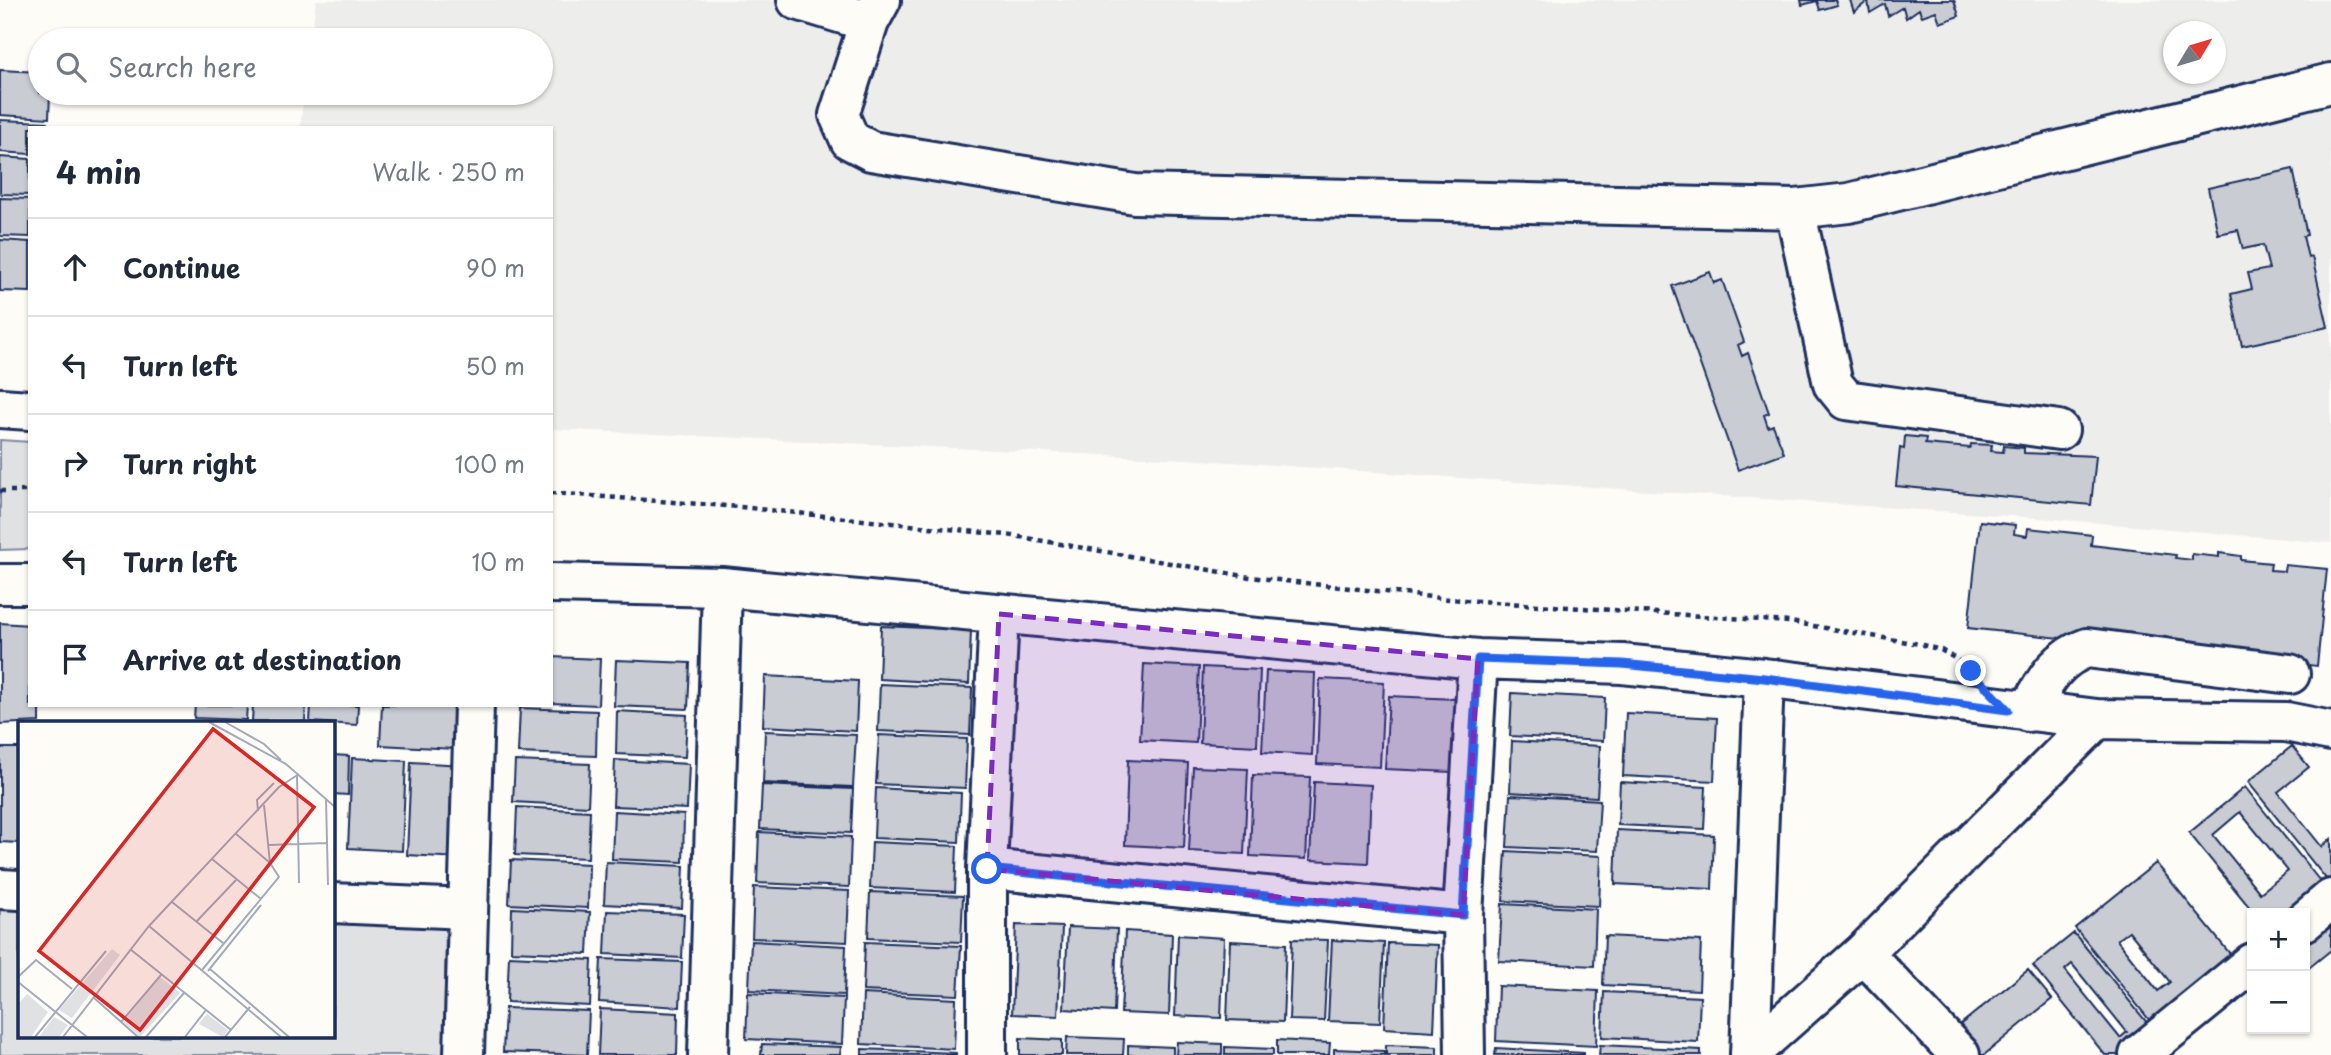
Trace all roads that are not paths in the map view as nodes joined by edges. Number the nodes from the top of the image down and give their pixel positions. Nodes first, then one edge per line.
1 (797, 0) edge
2 (875, 11) edge
3 (2331, 83) edge
4 (1795, 209) junction
5 (0, 408) edge
6 (28, 410) edge
7 (2059, 430) dead end
8 (553, 583) edge
9 (0, 584) edge
10 (28, 584) edge
11 (722, 587) junction
12 (999, 614) junction
13 (1478, 659) junction
14 (2290, 674) dead end
15 (1764, 678) junction
16 (474, 707) edge
17 (2018, 711) junction
18 (2097, 719) junction
19 (2331, 730) edge
20 (987, 869) junction
21 (0, 889) edge
22 (18, 890) edge
23 (2331, 900) edge
24 (334, 903) edge
25 (467, 909) junction
26 (1463, 915) junction
27 (2310, 917) edge
28 (1863, 954) junction
29 (2247, 967) edge
30 (1750, 1054) edge
31 (464, 1055) edge
32 (708, 1055) edge
33 (987, 1055) edge
34 (1465, 1055) edge
35 (1960, 1055) edge
36 (2140, 1055) edge

1 - 2 street
2 - 4 street
3 - 4 street
4 - 7 street
5 - 6 street
8 - 11 street
9 - 10 street
11 - 12 street
11 - 32 street
12 - 13 street
12 - 20 street
13 - 15 street
13 - 26 street
14 - 17 street
15 - 17 street
15 - 30 street
16 - 25 street
17 - 18 street
18 - 19 street
18 - 28 street
20 - 26 street
20 - 33 street
21 - 22 street
23 - 27 street
24 - 25 street
25 - 31 street
26 - 34 street
28 - 30 street
28 - 35 street
29 - 36 street

